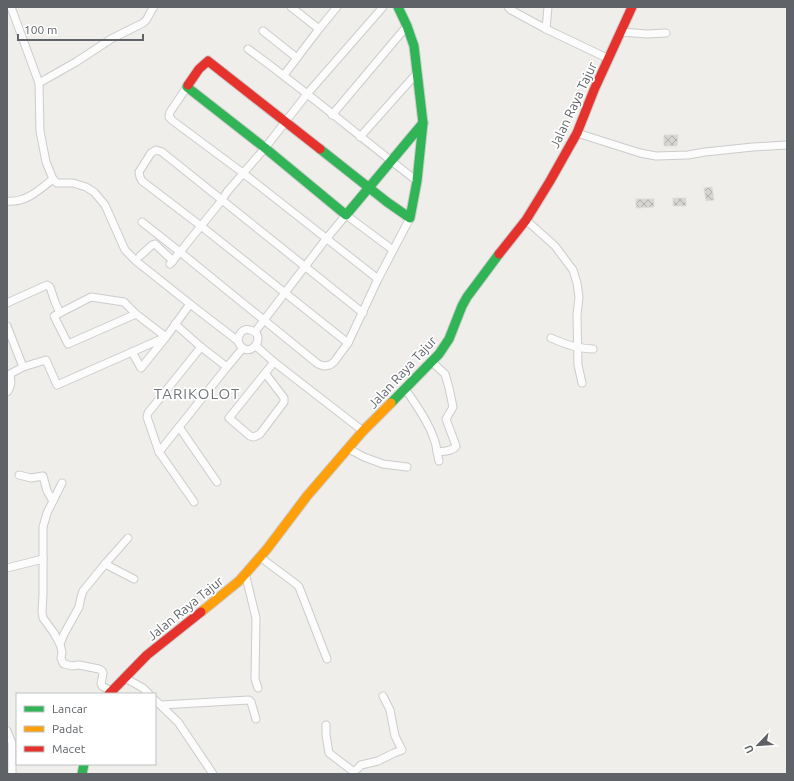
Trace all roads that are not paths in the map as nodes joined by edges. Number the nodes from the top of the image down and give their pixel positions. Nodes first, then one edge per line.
1 (11, 7) edge
2 (154, 7) edge
3 (337, 7) edge
4 (383, 7) edge
5 (398, 7) edge
6 (508, 7) edge
7 (548, 7) edge
8 (632, 7) edge
9 (295, 8) edge
10 (407, 26) junction
11 (319, 29) junction
12 (546, 29) junction
13 (263, 31) dead end
14 (621, 32) junction
15 (666, 33) dead end
16 (248, 49) dead end
17 (297, 58) junction
18 (609, 59) junction
19 (417, 73) junction
20 (284, 75) junction
21 (39, 83) junction
22 (187, 87) junction
23 (307, 94) junction
24 (332, 115) junction
25 (285, 122) junction
26 (423, 123) junction
27 (577, 133) junction
28 (360, 137) junction
29 (787, 145) edge
30 (264, 148) junction
31 (390, 160) junction
32 (243, 173) junction
33 (53, 179) junction
34 (417, 181) junction
35 (370, 187) junction
36 (222, 200) junction
37 (7, 202) edge
38 (346, 215) junction
39 (410, 218) junction
40 (526, 220) junction
41 (142, 222) dead end
42 (201, 226) junction
43 (326, 239) junction
44 (393, 250) junction
45 (180, 252) junction
46 (140, 256) dead end
47 (305, 267) junction
48 (378, 280) junction
49 (285, 293) junction
50 (7, 303) edge
51 (190, 304) junction
52 (60, 313) junction
53 (363, 313) junction
54 (136, 314) junction
55 (264, 320) junction
56 (175, 324) junction
57 (7, 326) edge
58 (254, 332) junction
59 (166, 337) junction
60 (551, 338) dead end
61 (238, 341) junction
62 (348, 343) junction
63 (201, 346) junction
64 (256, 346) junction
65 (243, 348) junction
66 (578, 348) junction
67 (593, 349) dead end
68 (132, 352) junction
69 (274, 362) junction
70 (432, 362) junction
71 (23, 367) junction
72 (227, 367) junction
73 (265, 373) junction
74 (582, 383) dead end
75 (405, 389) junction
76 (7, 392) edge
77 (179, 427) junction
78 (363, 431) junction
79 (349, 448) junction
80 (159, 452) junction
81 (437, 452) junction
82 (439, 461) dead end
83 (406, 467) dead end
84 (19, 475) dead end
85 (217, 482) dead end
86 (62, 483) dead end
87 (53, 501) junction
88 (194, 502) dead end
89 (128, 538) dead end
90 (260, 557) junction
91 (43, 560) junction
92 (105, 564) junction
93 (7, 568) edge
94 (245, 573) junction
95 (134, 579) dead end
96 (60, 644) junction
97 (327, 659) dead end
98 (125, 678) junction
99 (258, 688) dead end
100 (110, 692) edge
101 (148, 693) edge
102 (383, 696) dead end
103 (156, 701) edge
104 (161, 705) junction
105 (256, 719) dead end
106 (326, 725) dead end
107 (7, 730) edge
108 (354, 773) edge
109 (12, 774) edge
110 (213, 774) edge

1 - 21 street
2 - 21 street
3 - 11 street
4 - 23 street
5 - 10 main road
6 - 12 street
7 - 12 street
8 - 14 main road, Jalan Raya Tajur
9 - 11 street
10 - 19 main road
10 - 24 street
11 - 17 street
12 - 18 street
13 - 17 street
14 - 15 street
14 - 18 main road, Jalan Raya Tajur
16 - 20 street
17 - 20 street
18 - 27 main road, Jalan Raya Tajur
19 - 26 main road
19 - 28 street
20 - 23 street
21 - 33 street
22 - 25 main road
22 - 30 main road
22 - 32 street
23 - 24 street
23 - 25 street
24 - 28 street
25 - 30 street
25 - 35 main road
26 - 31 main road
26 - 34 main road
27 - 29 street
27 - 40 main road, Jalan Raya Tajur
28 - 31 street
30 - 32 street
30 - 38 main road
31 - 34 street
31 - 35 main road
32 - 36 street
32 - 43 street
33 - 37 street
33 - 51 street
34 - 39 main road
35 - 38 main road
35 - 39 main road
36 - 42 street
36 - 42 street
36 - 47 street
38 - 43 street
38 - 44 street
39 - 44 street
40 - 66 street
40 - 70 main road, Jalan Raya Tajur
41 - 45 street
42 - 45 street
42 - 49 street
43 - 47 street
43 - 48 street
44 - 48 street
45 - 46 street
45 - 55 street
47 - 49 street
47 - 53 street
48 - 53 street
49 - 55 street
49 - 62 street
50 - 52 street
51 - 56 street
51 - 61 street
52 - 54 street
52 - 54 street
53 - 62 street
54 - 59 street
55 - 58 street
55 - 62 street
56 - 59 street
56 - 63 street
57 - 71 street
58 - 61 street
58 - 64 street
59 - 68 street
59 - 68 street
60 - 66 street
61 - 65 street
63 - 72 street
63 - 80 street
64 - 65 street
64 - 69 street
65 - 72 street
66 - 67 street
66 - 74 street
68 - 71 street
69 - 73 street
69 - 78 street
70 - 75 main road, Jalan Raya Tajur
70 - 81 street
71 - 76 street
72 - 77 street
73 - 73 street
75 - 78 main road, Jalan Raya Tajur
75 - 81 street
77 - 80 street
77 - 85 street
78 - 79 main road, Jalan Raya Tajur
79 - 83 street
79 - 90 main road, Jalan Raya Tajur
80 - 88 street
81 - 82 street
84 - 87 street
86 - 87 street
87 - 91 street
89 - 92 street
90 - 94 main road, Jalan Raya Tajur
90 - 97 street
91 - 93 street
91 - 96 street
92 - 95 street
92 - 96 street
94 - 98 main road, Jalan Raya Tajur
94 - 99 street
96 - 100 street
98 - 100 main road, Jalan Raya Tajur
98 - 101 street
102 - 108 street
103 - 104 street
104 - 105 street
104 - 110 street
106 - 108 street
107 - 109 street

